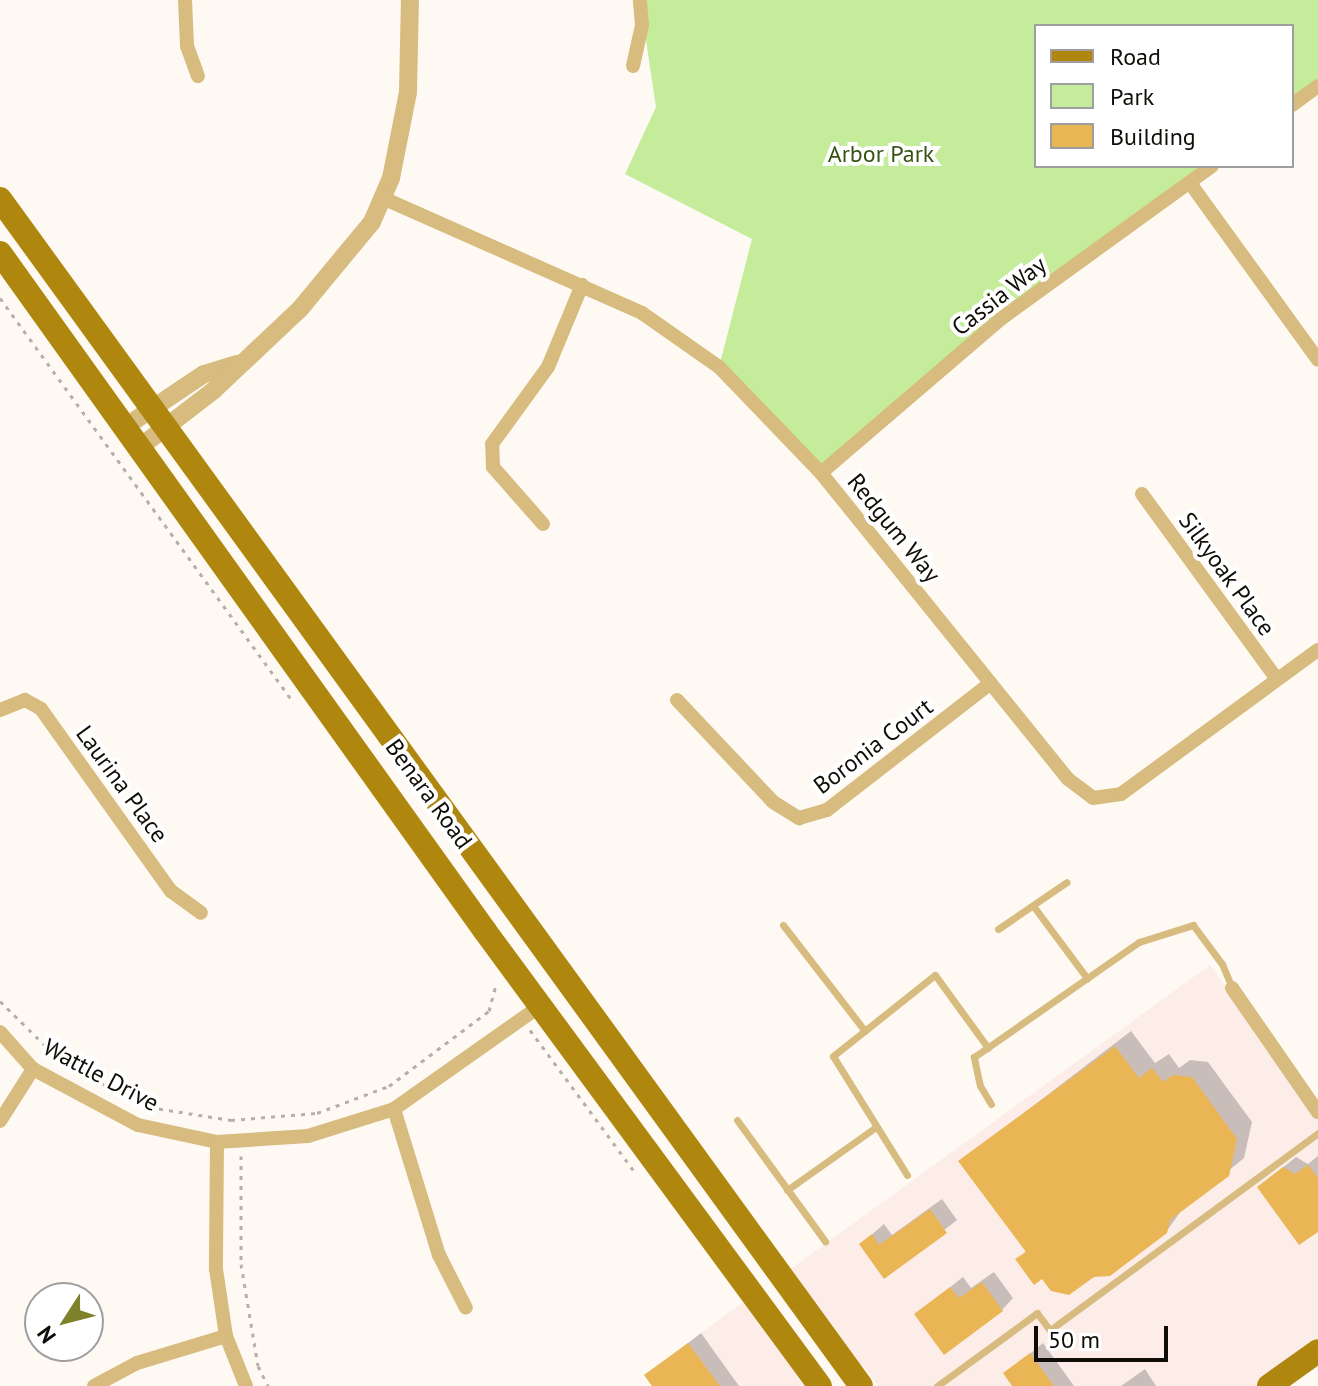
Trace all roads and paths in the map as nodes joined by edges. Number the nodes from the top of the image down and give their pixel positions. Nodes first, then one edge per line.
1 (185, 0) edge
2 (410, 0) edge
3 (640, 0) edge
4 (633, 66) dead end
5 (198, 76) dead end
6 (1318, 86) edge
7 (1294, 104) edge
8 (1209, 168) edge
9 (1190, 183) junction
10 (0, 199) edge
11 (385, 199) junction
12 (0, 253) edge
13 (582, 285) junction
14 (0, 298) edge
15 (1318, 360) edge
16 (237, 363) junction
17 (150, 409) junction
18 (165, 429) junction
19 (132, 437) junction
20 (821, 473) junction
21 (1142, 494) dead end
22 (543, 524) dead end
23 (1318, 650) edge
24 (1277, 679) junction
25 (991, 683) junction
26 (354, 691) junction
27 (677, 700) dead end
28 (0, 710) edge
29 (329, 710) junction
30 (303, 716) dead end
31 (1067, 882) dead end
32 (1034, 907) junction
33 (201, 913) dead end
34 (783, 925) dead end
35 (998, 929) dead end
36 (1087, 978) junction
37 (497, 980) dead end
38 (568, 986) junction
39 (1232, 988) joint
40 (0, 1001) edge
41 (540, 1006) junction
42 (865, 1031) junction
43 (0, 1032) edge
44 (988, 1048) junction
45 (33, 1069) junction
46 (1313, 1095) edge
47 (991, 1104) dead end
48 (394, 1109) junction
49 (1318, 1112) edge
50 (737, 1120) dead end
51 (0, 1121) edge
52 (876, 1127) junction
53 (1318, 1133) edge
54 (241, 1141) junction
55 (217, 1142) junction
56 (907, 1175) dead end
57 (787, 1190) junction
58 (825, 1241) dead end
59 (777, 1299) junction
60 (466, 1308) dead end
61 (823, 1335) junction
62 (226, 1336) junction
63 (1309, 1357) edge
64 (94, 1386) edge
65 (246, 1386) edge
66 (268, 1386) edge
67 (820, 1386) edge
68 (861, 1386) edge
69 (878, 1386) edge
70 (937, 1386) edge
71 (1269, 1386) edge
72 (1288, 1386) edge

1 - 5 street
2 - 11 street
3 - 4 street
6 - 7 street
8 - 9 street, Cassia Way
9 - 15 street
9 - 20 street, Cassia Way
10 - 17 main road, Benara Road
11 - 13 street, Redgum Way
11 - 16 street
12 - 19 main road, Benara Road
13 - 20 street, Redgum Way
13 - 22 street
14 - 30 path
16 - 17 street
16 - 18 street
17 - 18 main road, Benara Road
17 - 19 street
18 - 19 street
18 - 26 main road, Benara Road
19 - 29 main road, Benara Road
20 - 25 street, Redgum Way
21 - 24 street, Silkyoak Place
23 - 24 street, Redgum Way
24 - 25 street, Redgum Way
25 - 27 street, Boronia Court
26 - 29 main road
26 - 38 main road, Benara Road
28 - 33 street, Laurina Place
29 - 41 main road, Benara Road
31 - 32 lane
32 - 35 lane
32 - 36 lane
34 - 42 lane
36 - 39 lane
36 - 44 lane
37 - 40 path
38 - 41 main road
38 - 59 main road, Benara Road
39 - 46 street
41 - 48 street, Wattle Drive
41 - 59 main road, Benara Road
42 - 44 lane
42 - 52 lane
43 - 45 street, Wattle Drive
44 - 47 lane
45 - 51 street
45 - 55 street, Wattle Drive
46 - 49 street
48 - 54 street, Wattle Drive
48 - 60 street
50 - 57 lane
52 - 56 lane
52 - 57 lane
53 - 70 lane
54 - 55 street, Wattle Drive
54 - 66 path
55 - 62 street
57 - 58 lane
59 - 61 main road, Benara Road
59 - 67 main road, Benara Road
61 - 68 main road, Benara Road
61 - 69 main road
62 - 64 street
62 - 65 street
63 - 71 main road
63 - 72 street

